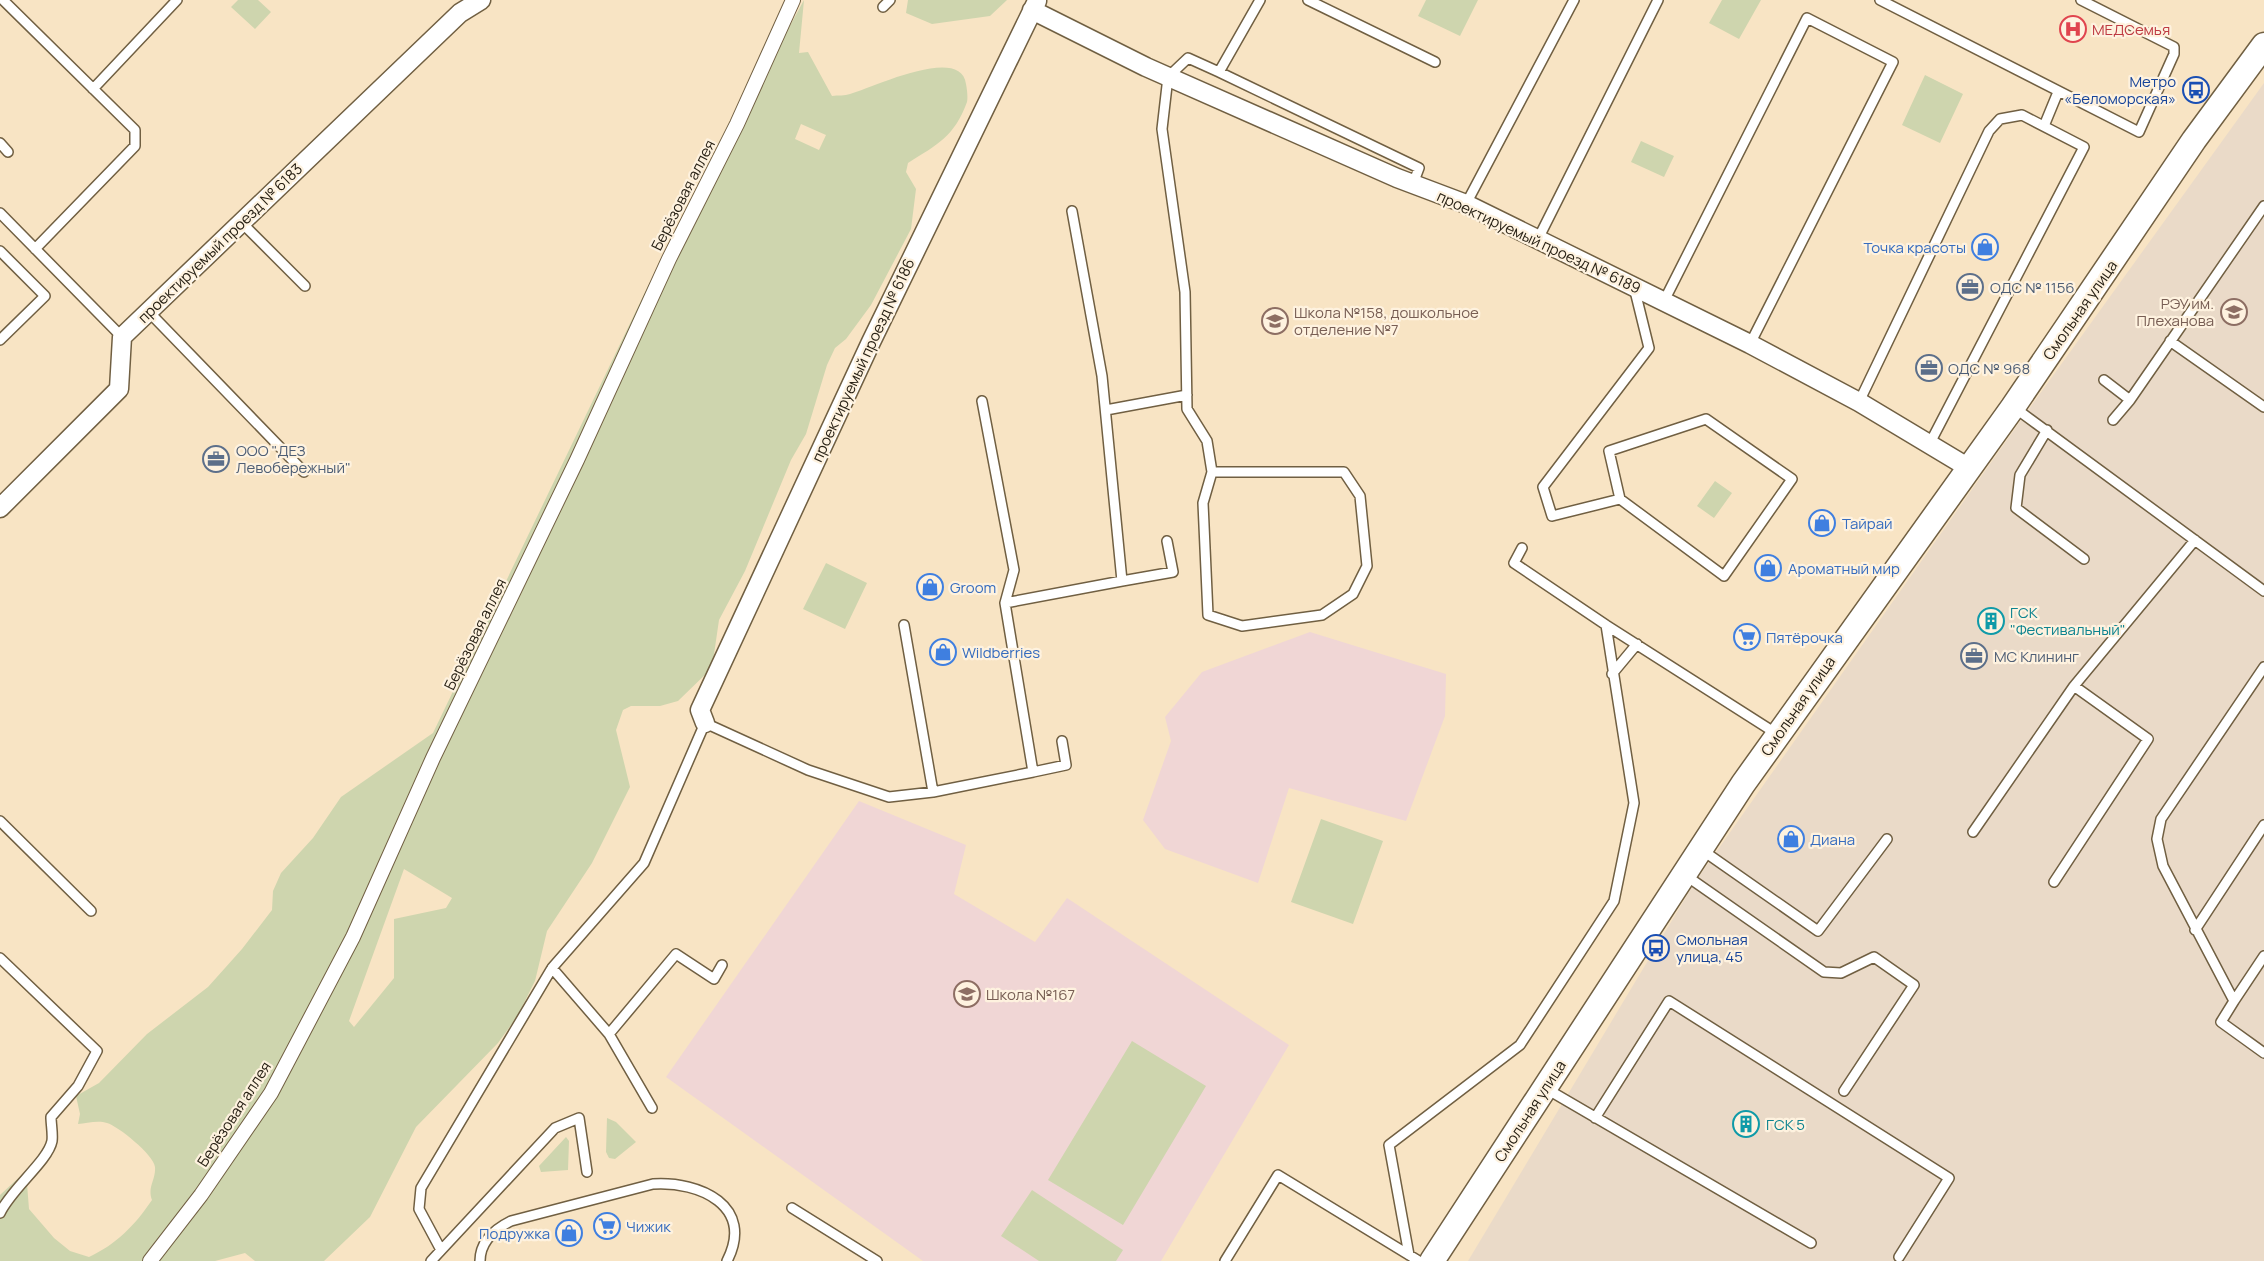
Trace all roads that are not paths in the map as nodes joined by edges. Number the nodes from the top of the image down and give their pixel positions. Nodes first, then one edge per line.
1 (3, 0) edge
2 (177, 0) edge
3 (482, 0) edge
4 (793, 0) edge
5 (1260, 0) edge
6 (1308, 0) edge
7 (1574, 0) edge
8 (1658, 0) edge
9 (1880, 0) edge
10 (2081, 0) edge
11 (1035, 5) edge
12 (2264, 45) edge
13 (1435, 62) dead end
14 (1219, 72) junction
15 (1168, 76) junction
16 (93, 89) junction
17 (2058, 92) junction
18 (2044, 126) junction
19 (0, 143) edge
20 (8, 152) dead end
21 (1413, 184) junction
22 (1466, 204) junction
23 (2264, 206) edge
24 (1072, 210) dead end
25 (0, 213) edge
26 (242, 222) junction
27 (1537, 241) junction
28 (35, 249) junction
29 (0, 252) edge
30 (305, 286) dead end
31 (1634, 287) junction
32 (1664, 301) junction
33 (148, 312) junction
34 (122, 337) junction
35 (0, 340) edge
36 (2170, 341) junction
37 (1750, 344) junction
38 (2104, 380) dead end
39 (1187, 395) junction
40 (2130, 400) junction
41 (982, 401) dead end
42 (1859, 402) junction
43 (2013, 407) junction
44 (2264, 407) edge
45 (1106, 410) junction
46 (2113, 420) dead end
47 (2047, 430) junction
48 (1930, 442) junction
49 (1969, 468) junction
50 (304, 472) dead end
51 (1212, 472) junction
52 (1620, 499) junction
53 (0, 508) edge
54 (2195, 540) junction
55 (1167, 541) dead end
56 (1522, 548) dead end
57 (2084, 559) dead end
58 (1122, 581) junction
59 (2264, 591) edge
60 (1005, 603) junction
61 (904, 625) dead end
62 (1606, 625) junction
63 (1637, 644) junction
64 (2264, 667) edge
65 (1612, 674) junction
66 (2074, 686) junction
67 (705, 723) junction
68 (1777, 734) junction
69 (1062, 741) dead end
70 (1033, 772) junction
71 (933, 792) junction
72 (0, 821) edge
73 (2264, 825) edge
74 (1973, 832) dead end
75 (1887, 839) dead end
76 (1700, 848) junction
77 (1683, 874) junction
78 (2054, 882) dead end
79 (91, 910) dead end
80 (2195, 930) junction
81 (2264, 956) edge
82 (0, 958) edge
83 (722, 965) dead end
84 (552, 968) junction
85 (2234, 1001) junction
86 (609, 1034) junction
87 (2264, 1053) edge
88 (1545, 1088) junction
89 (1844, 1091) dead end
90 (652, 1108) dead end
91 (1595, 1118) junction
92 (587, 1172) dead end
93 (792, 1208) dead end
94 (0, 1213) edge
95 (1811, 1243) dead end
96 (441, 1250) junction
97 (1409, 1254) junction
98 (1899, 1257) dead end
99 (150, 1261) edge
100 (431, 1261) edge
101 (480, 1261) edge
102 (727, 1261) edge
103 (877, 1261) edge
104 (1225, 1261) edge
105 (1419, 1261) edge
106 (1432, 1261) edge

1 - 16 lane
2 - 16 lane
3 - 26 street, проектируемый проезд № 6183
4 - 99 street, Берёзовая аллея
5 - 14 lane
6 - 13 lane
7 - 22 lane
8 - 27 lane
9 - 17 lane
10 - 17 lane
11 - 15 street, проектируемый проезд № 6189
11 - 67 street, проектируемый проезд № 6186
12 - 43 street, Смольная улица
14 - 15 lane
14 - 21 lane
15 - 21 street, проектируемый проезд № 6189
15 - 39 lane
16 - 28 lane
17 - 18 lane
18 - 42 lane
18 - 48 lane
19 - 20 lane
21 - 22 street, проектируемый проезд № 6189
22 - 27 street, проектируемый проезд № 6189
23 - 36 lane
24 - 45 lane
25 - 28 lane
26 - 30 lane
26 - 33 street, проектируемый проезд № 6183
27 - 31 street, проектируемый проезд № 6189
28 - 34 lane
29 - 35 lane
31 - 32 street, проектируемый проезд № 6189
31 - 52 lane
32 - 37 street, проектируемый проезд № 6189
32 - 37 lane
33 - 34 street, проектируемый проезд № 6183
33 - 50 lane
34 - 53 street
36 - 40 lane
36 - 44 lane
37 - 42 street, проектируемый проезд № 6189
38 - 40 lane
39 - 45 lane
39 - 51 lane
40 - 46 lane
41 - 60 lane
42 - 48 street, проектируемый проезд № 6189
43 - 47 lane
43 - 49 street, Смольная улица
45 - 58 lane
47 - 54 lane
47 - 57 lane
48 - 49 street, проектируемый проезд № 6189
49 - 68 street, Смольная улица
51 - 51 lane
52 - 52 lane
54 - 59 lane
54 - 66 lane
55 - 58 lane
56 - 62 lane
58 - 60 lane
60 - 70 lane
61 - 71 lane
62 - 63 lane
62 - 65 lane
63 - 65 lane
63 - 68 lane
64 - 80 lane
65 - 97 lane
66 - 74 lane
66 - 78 lane
67 - 71 lane
67 - 84 lane
68 - 76 street, Смольная улица
69 - 70 lane
70 - 71 lane
72 - 79 lane
73 - 80 lane
75 - 76 lane
76 - 77 street, Смольная улица
77 - 88 street, Смольная улица
77 - 89 lane
80 - 85 lane
81 - 85 lane
82 - 94 lane
83 - 86 lane
84 - 86 lane
84 - 96 lane
85 - 87 lane
86 - 90 lane
88 - 91 lane
88 - 106 street, Смольная улица
91 - 95 lane
91 - 98 lane
92 - 96 lane
93 - 103 lane
96 - 100 lane
97 - 104 lane
97 - 105 lane
101 - 102 lane

